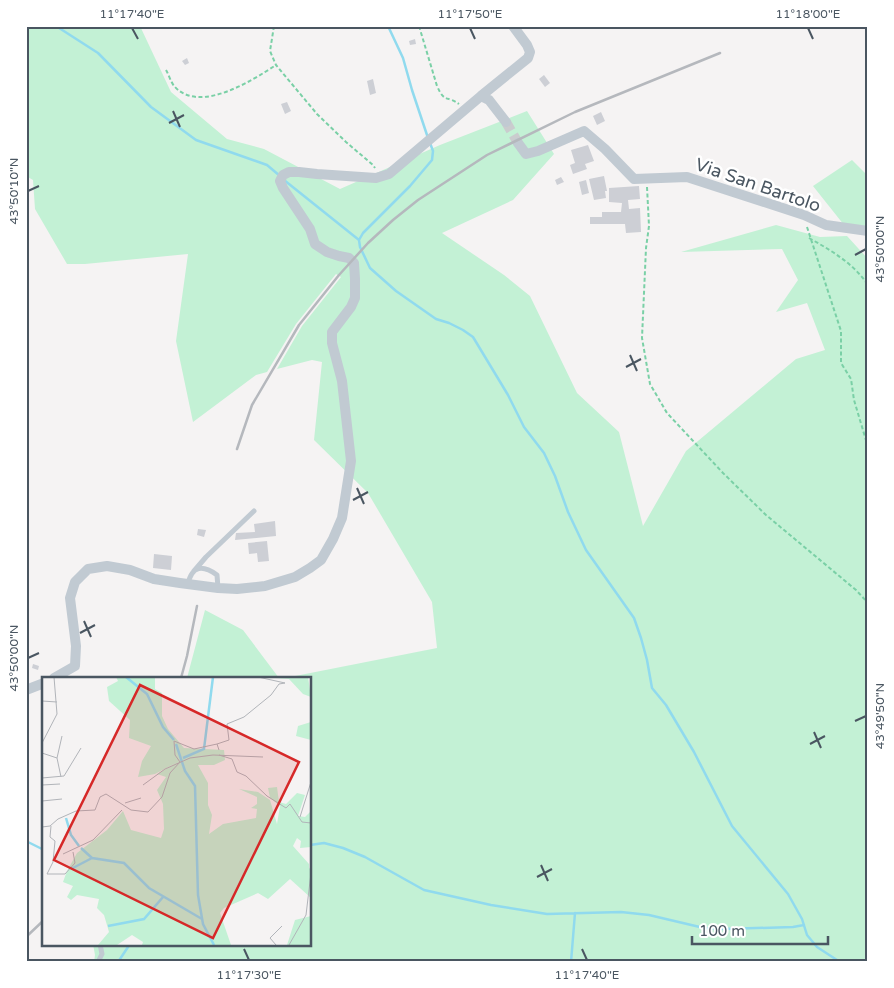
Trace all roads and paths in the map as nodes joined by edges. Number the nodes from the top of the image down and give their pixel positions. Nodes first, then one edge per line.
1 (274, 26) edge
2 (419, 26) edge
3 (513, 26) edge
4 (276, 65) junction
5 (166, 70) dead end
6 (481, 96) junction
7 (464, 110) junction
8 (506, 122) tunnel mouth
9 (518, 143) tunnel mouth
10 (380, 177) junction
11 (647, 178) junction
12 (804, 216) junction
13 (868, 231) edge
14 (810, 238) junction
15 (868, 285) edge
16 (868, 447) edge
17 (254, 511) dead end
18 (194, 571) junction
19 (188, 584) junction
20 (218, 588) junction
21 (868, 603) edge
22 (56, 677) edge
23 (42, 683) edge
24 (26, 690) edge
25 (100, 946) edge
26 (98, 962) edge

1 - 4 path
2 - 7 path
3 - 6 street
4 - 5 path
4 - 10 path
6 - 7 street
6 - 8 street
7 - 10 street
9 - 11 street, Via San Bartolo
10 - 20 street
11 - 12 street, Via San Bartolo
11 - 21 path
12 - 13 street, Via San Bartolo
12 - 14 path
14 - 15 path
14 - 16 path
17 - 18 lane
18 - 19 lane
18 - 20 lane
19 - 20 street
19 - 22 street
23 - 24 street
25 - 26 lane

